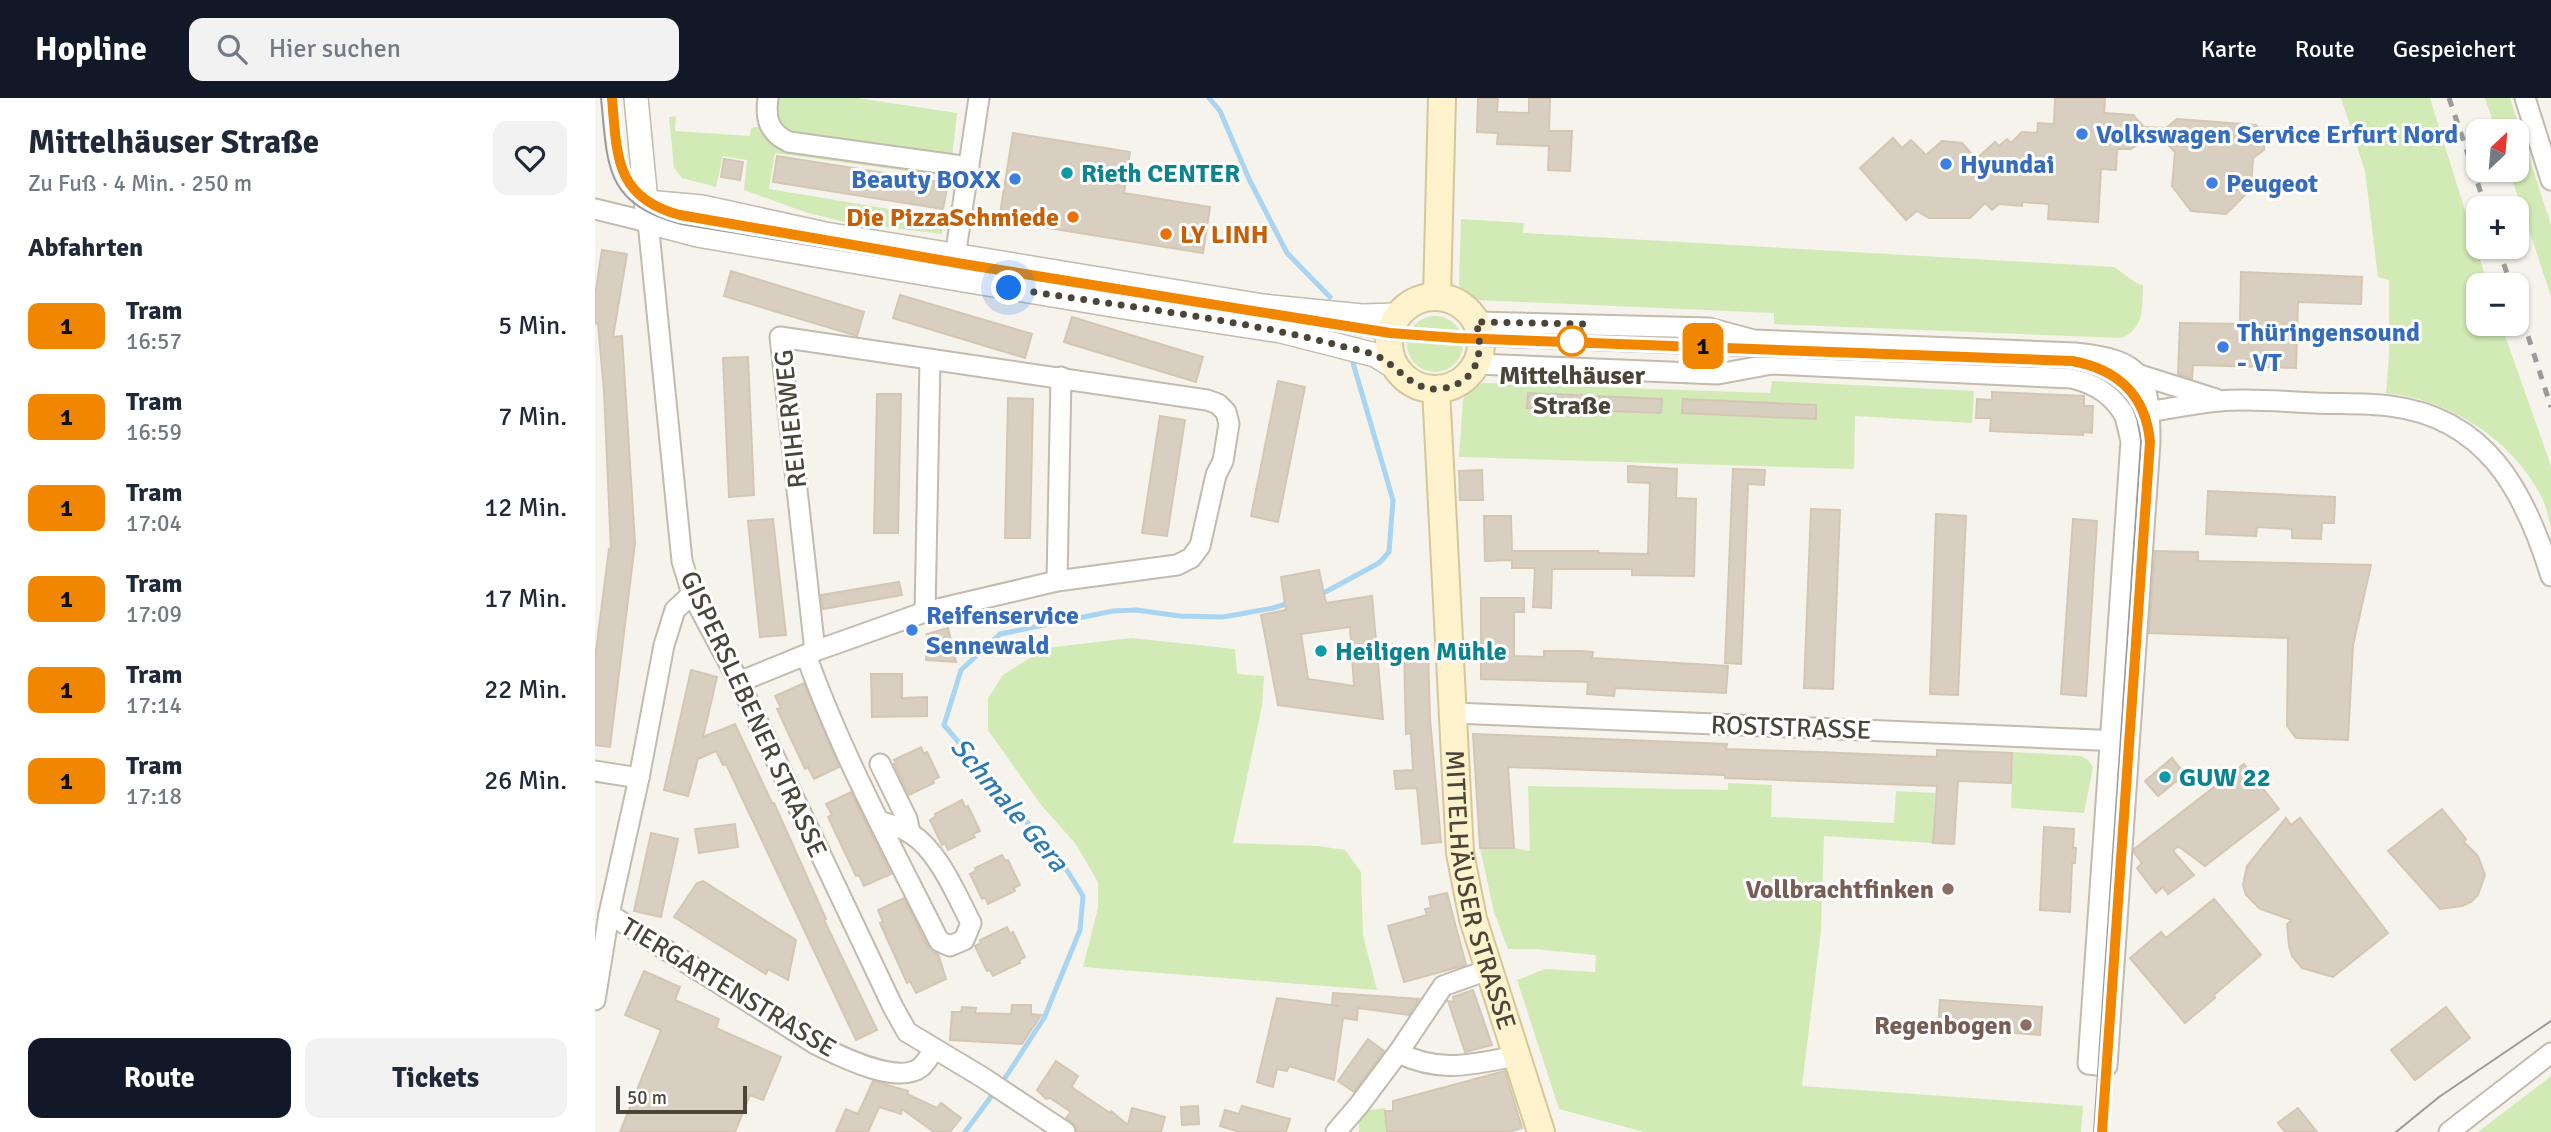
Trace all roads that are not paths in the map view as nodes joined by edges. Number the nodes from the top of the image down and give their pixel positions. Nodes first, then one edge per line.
1 (636, 98) edge
2 (768, 98) edge
3 (979, 98) edge
4 (1443, 98) edge
5 (2525, 98) edge
6 (969, 167) junction
7 (2551, 180) edge
8 (599, 210) edge
9 (647, 212) junction
10 (954, 267) junction
11 (1437, 297) junction
12 (1399, 315) junction
13 (1476, 322) junction
14 (930, 360) junction
15 (1476, 363) junction
16 (1398, 369) junction
17 (2140, 375) junction
18 (1061, 377) junction
19 (1436, 389) junction
20 (2221, 401) junction
21 (2140, 414) junction
22 (2551, 576) edge
23 (1057, 581) junction
24 (692, 594) junction
25 (925, 612) junction
26 (811, 653) junction
27 (739, 682) junction
28 (1454, 713) junction
29 (2120, 741) junction
30 (880, 764) dead end
31 (595, 771) edge
32 (639, 778) junction
33 (880, 821) junction
34 (910, 833) junction
35 (609, 914) junction
36 (1490, 969) junction
37 (595, 1000) edge
38 (934, 1050) junction
39 (1398, 1053) junction
40 (2551, 1053) edge
41 (1517, 1056) junction
42 (2107, 1066) dead end
43 (1065, 1132) edge
44 (1336, 1132) edge
45 (1541, 1132) edge
46 (2449, 1132) edge

1 - 9 street
2 - 6 street
3 - 6 street
4 - 11 main road
5 - 7 street
6 - 10 street
8 - 9 street
9 - 10 street
9 - 24 street, GISPERSLEBENER STRASSE
10 - 12 street
10 - 16 street
11 - 12 main road
11 - 13 main road
12 - 16 main road
13 - 15 main road
13 - 17 street
14 - 18 street, REIHERWEG
14 - 25 street
14 - 26 street, REIHERWEG
15 - 19 main road
15 - 21 street
16 - 19 main road
17 - 20 street
17 - 21 street
18 - 23 street
18 - 23 street, REIHERWEG
19 - 28 main road, MITTELHÄUSER STRASSE
20 - 21 street
20 - 22 street
21 - 29 street
21 - 29 street
23 - 25 street, REIHERWEG
24 - 27 street, GISPERSLEBENER STRASSE
24 - 32 street
25 - 26 street, REIHERWEG
26 - 27 street, REIHERWEG
26 - 33 street
27 - 38 street, GISPERSLEBENER STRASSE
28 - 29 street, ROSTSTRASSE
28 - 36 main road, MITTELHÄUSER STRASSE
29 - 42 street
30 - 34 street
31 - 32 street
32 - 35 street
33 - 34 street
33 - 34 street
35 - 37 street
35 - 38 street, TIERGARTENSTRASSE
36 - 39 street
36 - 41 main road, MITTELHÄUSER STRASSE
38 - 43 street
39 - 41 street
39 - 44 street
40 - 46 street
41 - 45 main road, MITTELHÄUSER STRASSE

